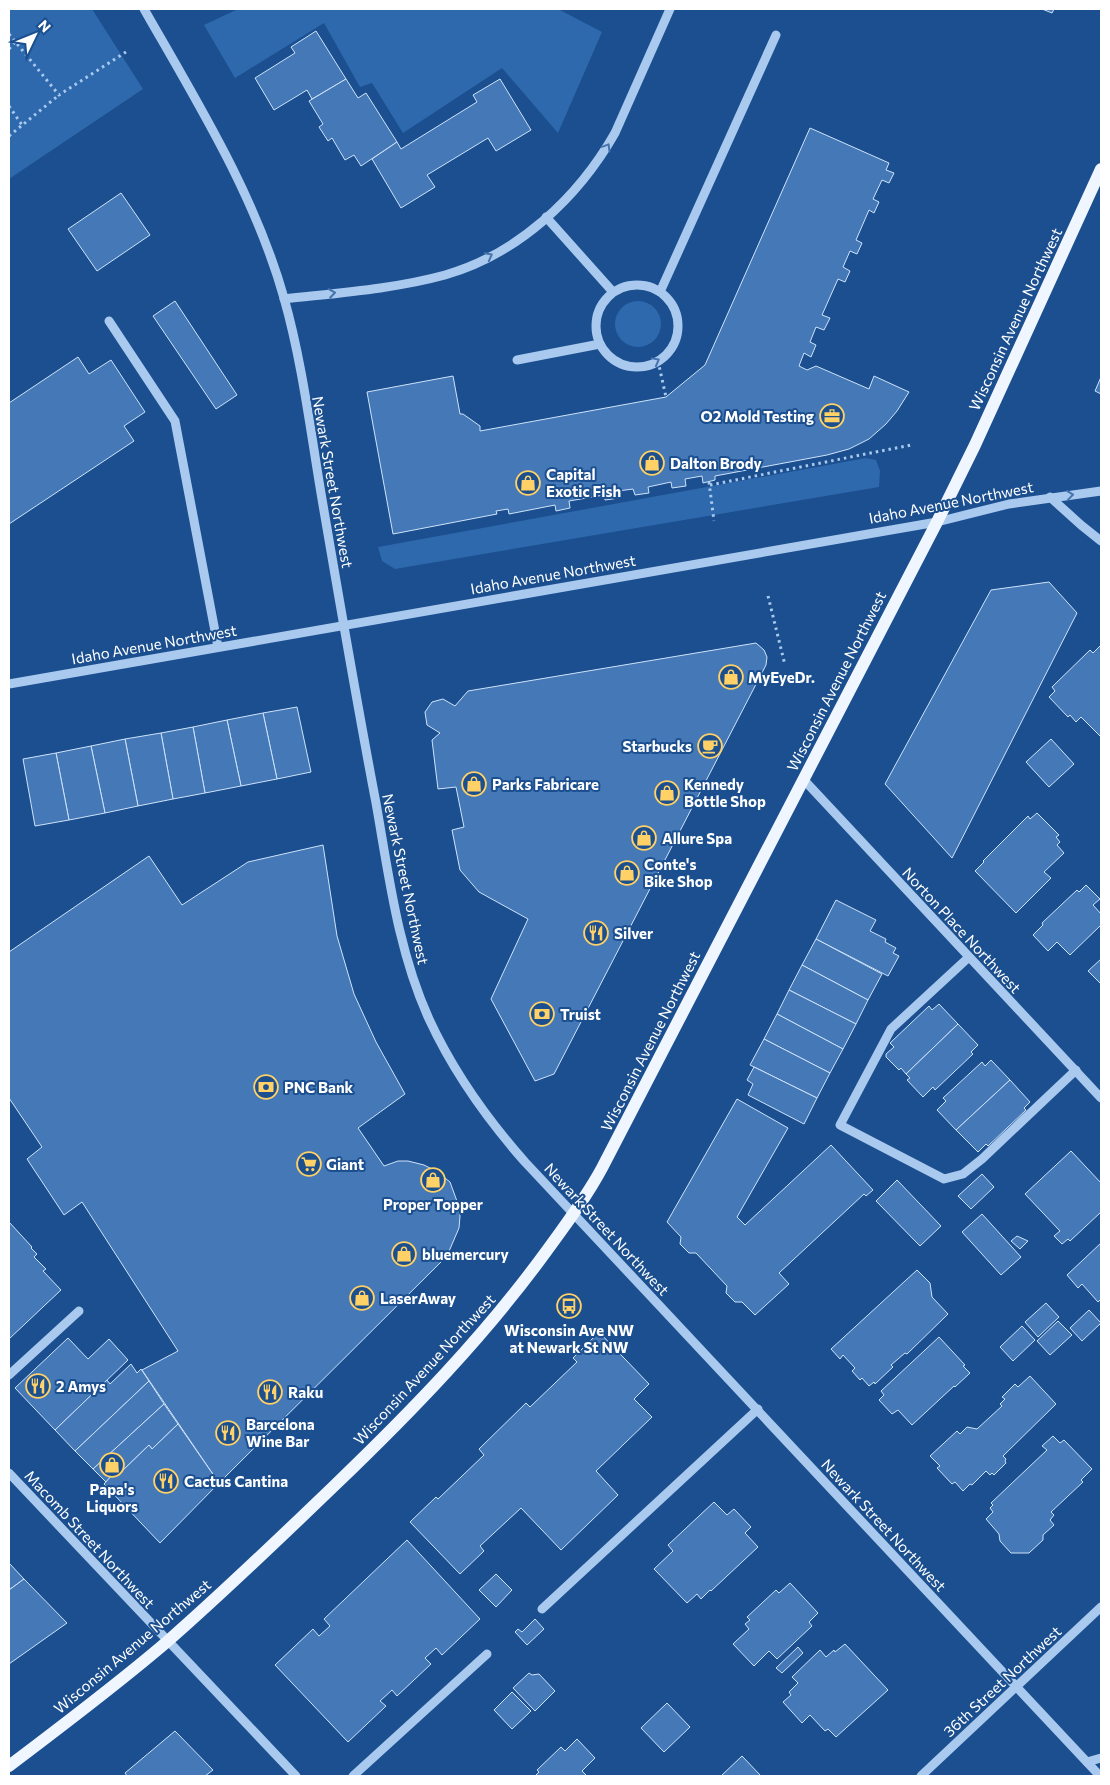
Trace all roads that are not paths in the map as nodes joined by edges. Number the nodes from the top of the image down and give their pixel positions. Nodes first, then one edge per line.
1 (144, 9) edge
2 (670, 9) edge
3 (776, 35) dead end
4 (1101, 169) edge
5 (546, 218) junction
6 (613, 292) junction
7 (660, 292) junction
8 (284, 299) junction
9 (109, 321) dead end
10 (600, 344) junction
11 (517, 360) dead end
12 (1101, 491) edge
13 (1050, 497) junction
14 (937, 522) junction
15 (1101, 541) edge
16 (343, 625) junction
17 (218, 647) junction
18 (9, 684) edge
19 (804, 780) junction
20 (969, 957) junction
21 (1076, 1070) junction
22 (1101, 1098) edge
23 (573, 1213) junction
24 (79, 1311) dead end
25 (9, 1375) edge
26 (758, 1409) junction
27 (9, 1473) edge
28 (1101, 1607) edge
29 (542, 1609) dead end
30 (167, 1642) junction
31 (487, 1654) dead end
32 (1017, 1687) junction
33 (1101, 1758) edge
34 (1086, 1762) junction
35 (9, 1766) edge
36 (296, 1776) edge
37 (353, 1776) edge
38 (921, 1776) edge
39 (1100, 1776) edge

1 - 8 street, Newark Street Northwest
5 -> 2 street
3 - 7 street
4 - 14 main road, Wisconsin Avenue Northwest
5 - 6 street
8 -> 5 street
6 - 7 street
6 - 10 street
10 -> 7 street
8 - 16 street, Newark Street Northwest
9 - 17 street
10 - 11 street
13 -> 12 street, Idaho Avenue Northwest
13 - 14 street, Idaho Avenue Northwest
13 - 15 street
14 - 16 street, Idaho Avenue Northwest
14 - 19 main road, Wisconsin Avenue Northwest
16 - 17 street, Idaho Avenue Northwest
16 - 23 street, Newark Street Northwest
17 - 18 street, Idaho Avenue Northwest
19 - 20 street, Norton Place Northwest
19 - 23 main road, Wisconsin Avenue Northwest
20 - 21 street, Norton Place Northwest
20 - 21 street
21 - 22 street, Norton Place Northwest
23 - 26 street, Newark Street Northwest
23 - 30 main road, Wisconsin Avenue Northwest
24 - 25 street
26 - 29 street
26 - 32 street, Newark Street Northwest
27 - 30 street, Macomb Street Northwest
28 - 32 street, 36th Street Northwest
30 - 35 main road, Wisconsin Avenue Northwest
30 - 36 street, Macomb Street Northwest
31 - 37 street
32 - 34 street, Newark Street Northwest
32 - 38 street, 36th Street Northwest
33 - 34 street
34 - 39 street, Newark Street Northwest

